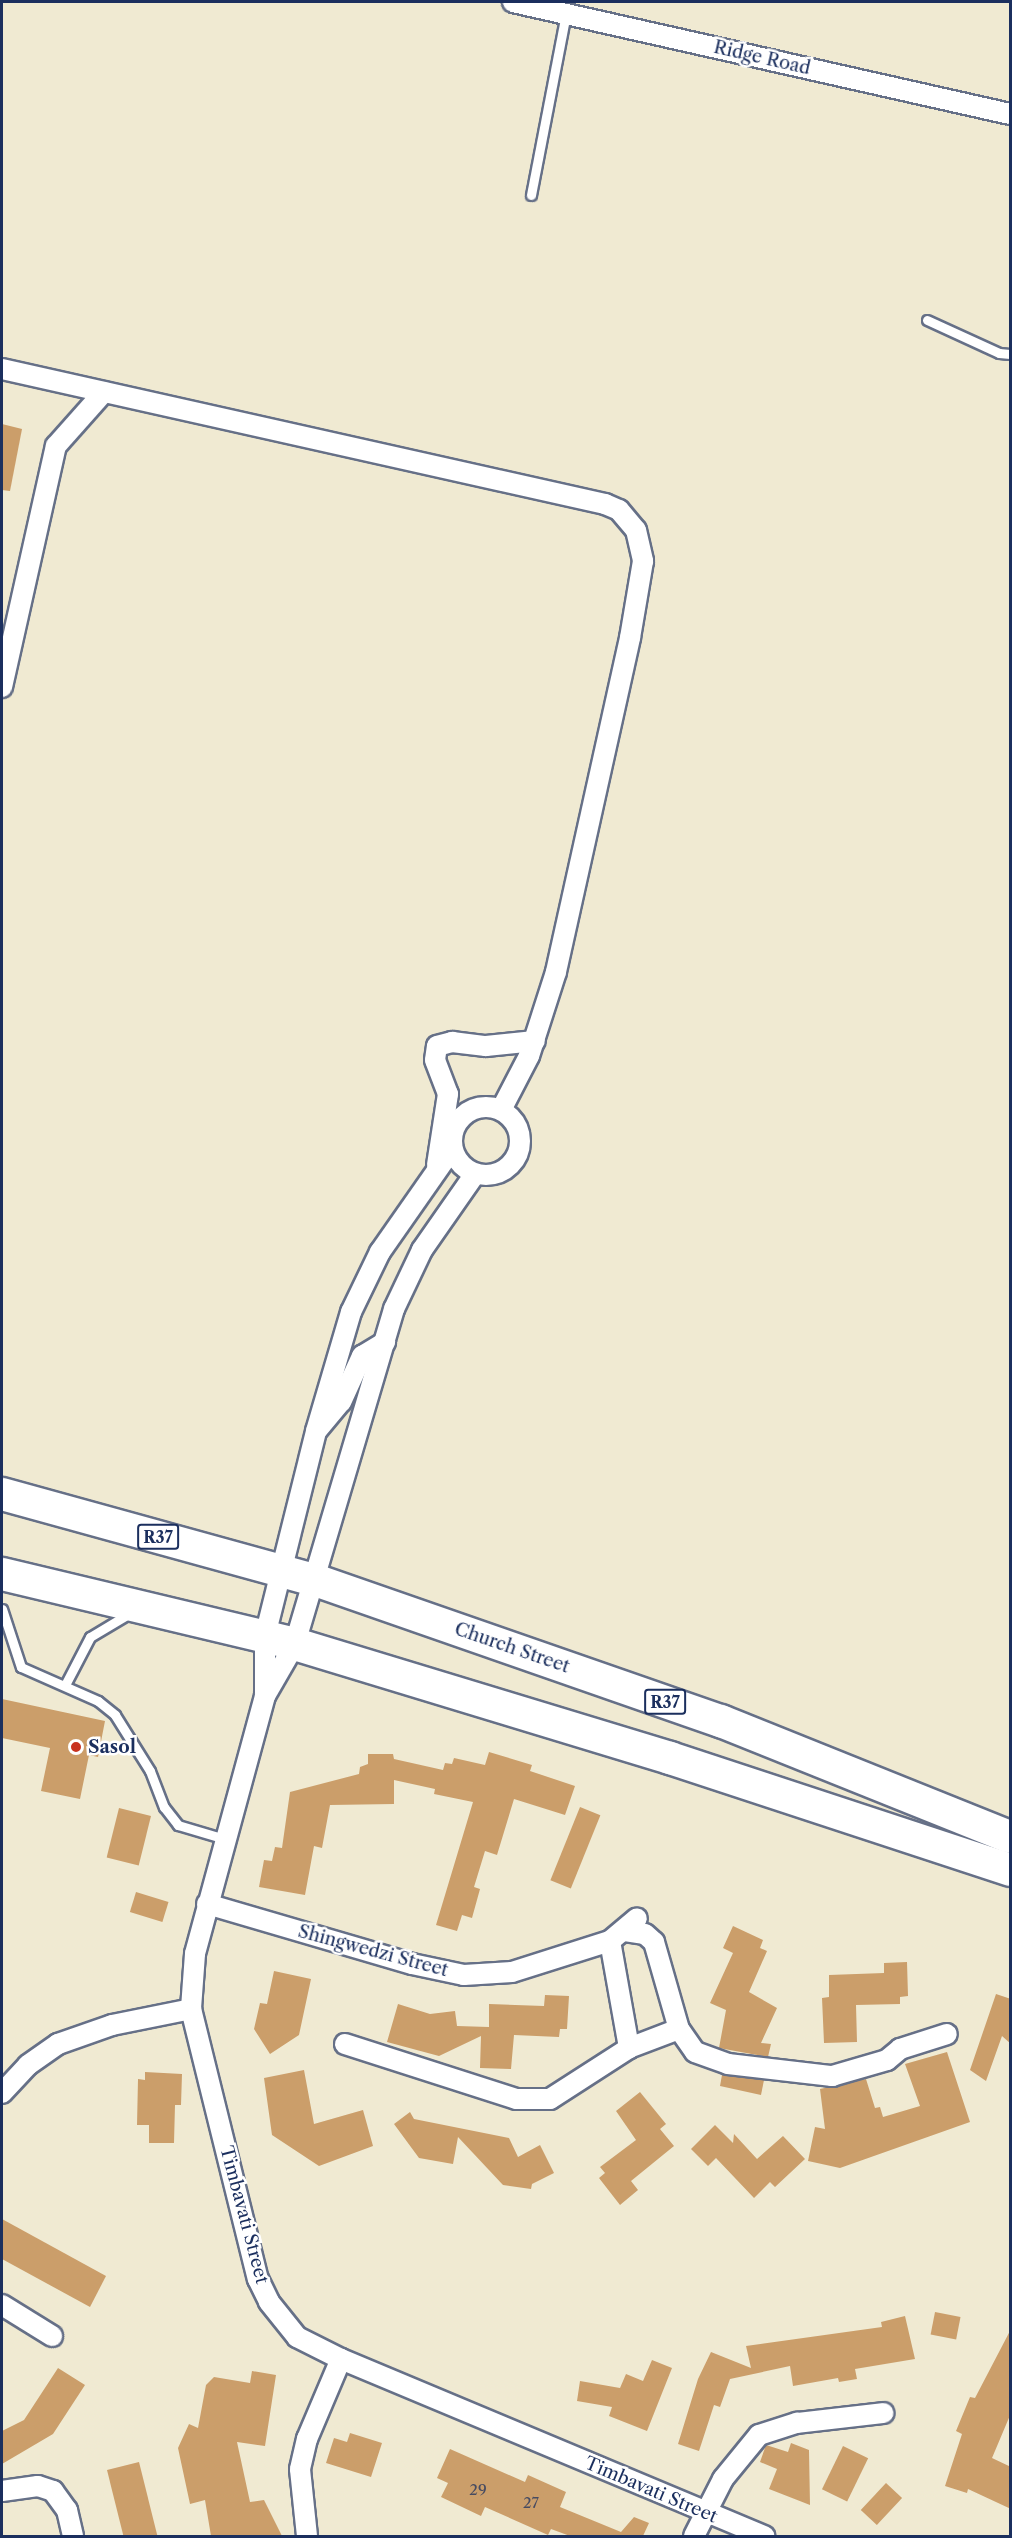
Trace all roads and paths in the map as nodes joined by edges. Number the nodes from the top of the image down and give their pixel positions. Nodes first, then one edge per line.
1 (513, 2) edge
2 (556, 8) edge
3 (1011, 114) edge
4 (531, 195) dead end
5 (927, 320) dead end
6 (1011, 354) edge
7 (2, 369) edge
8 (104, 392) junction
9 (2, 687) edge
10 (535, 1041) junction
11 (501, 1110) junction
12 (452, 1149) junction
13 (437, 1167) junction
14 (475, 1174) junction
15 (386, 1342) junction
16 (316, 1431) junction
17 (2, 1494) edge
18 (282, 1571) junction
19 (2, 1574) edge
20 (315, 1580) junction
21 (140, 1608) junction
22 (2, 1609) edge
23 (265, 1636) junction
24 (295, 1644) junction
25 (65, 1686) junction
26 (265, 1696) junction
27 (1011, 1837) edge
28 (225, 1839) junction
29 (1011, 1870) edge
30 (207, 1904) junction
31 (624, 1930) junction
32 (191, 2009) junction
33 (680, 2029) junction
34 (947, 2034) dead end
35 (345, 2044) dead end
36 (629, 2048) junction
37 (2, 2093) edge
38 (2, 2305) edge
39 (52, 2336) dead end
40 (341, 2360) junction
41 (883, 2413) dead end
42 (2, 2491) edge
43 (704, 2513) junction
44 (73, 2536) edge
45 (307, 2536) edge
46 (694, 2536) edge
47 (764, 2536) edge

1 - 2 street, Ridge Road
2 - 3 street, Ridge Road
2 - 4 lane
5 - 6 lane
7 - 8 street
8 - 9 street
8 - 10 street
10 - 11 street
10 - 13 street
11 - 12 street
11 - 14 street
12 - 13 street, Timbavati Street
12 - 14 street
13 - 16 street, Timbavati Street
14 - 15 street, Timbavati Street
15 - 16 street
15 - 20 street, Timbavati Street
16 - 18 street, Timbavati Street
17 - 18 main road, Church Street / R37
18 - 20 main road, Church Street / R37
18 - 23 street, Timbavati Street
19 - 21 main road
20 - 24 street, Timbavati Street
20 - 27 main road, Church Street / R37
21 - 23 main road
21 - 25 lane
22 - 25 lane
23 - 24 main road
23 - 26 street, Timbavati Street
24 - 26 street, Timbavati Street
24 - 29 main road
25 - 28 lane
26 - 28 street, Timbavati Street
28 - 30 street, Timbavati Street
30 - 31 street, Shingwedzi Street
30 - 32 street, Timbavati Street
31 - 33 street
31 - 36 street
32 - 37 street
32 - 40 street, Timbavati Street
33 - 34 street
33 - 36 street
35 - 36 street
38 - 39 street
40 - 43 street, Timbavati Street
40 - 45 street
41 - 43 street
42 - 44 street
43 - 46 street
43 - 47 street, Timbavati Street

